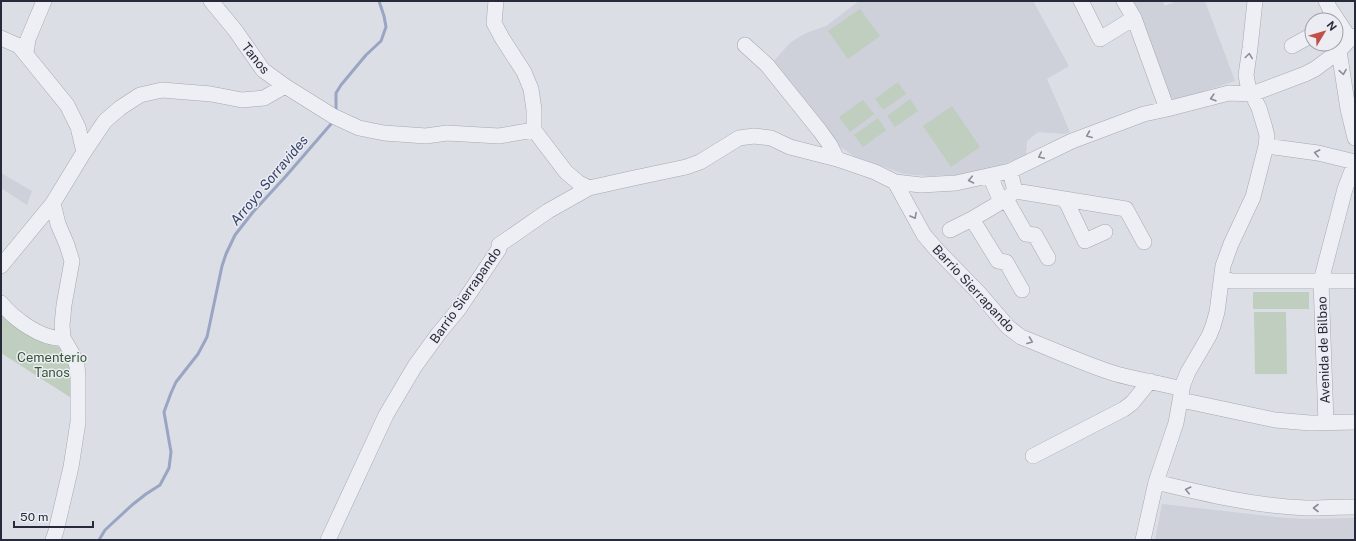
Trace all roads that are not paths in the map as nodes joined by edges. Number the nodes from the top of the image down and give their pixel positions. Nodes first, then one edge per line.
1 (44, 1) edge
2 (211, 1) edge
3 (496, 1) edge
4 (1081, 1) edge
5 (1124, 1) edge
6 (1255, 1) edge
7 (1326, 1) edge
8 (1331, 12) edge
9 (1134, 18) junction
10 (1344, 29) edge
11 (1, 38) edge
12 (1353, 38) edge
13 (1304, 39) edge
14 (745, 45) dead end
15 (1292, 46) dead end
16 (1344, 46) edge
17 (1338, 52) edge
18 (1339, 52) edge
19 (26, 53) junction
20 (285, 86) junction
21 (1252, 94) junction
22 (1167, 109) junction
23 (534, 130) junction
24 (1355, 138) edge
25 (1266, 146) junction
26 (84, 152) junction
27 (837, 159) junction
28 (1355, 163) edge
29 (1010, 172) junction
30 (990, 176) junction
31 (895, 182) junction
32 (1351, 186) edge
33 (589, 188) junction
34 (1008, 197) junction
35 (1065, 199) junction
36 (53, 203) junction
37 (972, 219) junction
38 (950, 230) dead end
39 (1105, 232) dead end
40 (1144, 242) dead end
41 (1048, 258) dead end
42 (1, 266) edge
43 (1222, 277) junction
44 (1321, 281) junction
45 (1355, 281) edge
46 (1022, 290) dead end
47 (1, 303) edge
48 (63, 338) junction
49 (1150, 381) junction
50 (1182, 394) junction
51 (1355, 422) edge
52 (1326, 423) junction
53 (1033, 456) dead end
54 (1156, 482) junction
55 (1355, 506) edge
56 (53, 540) edge
57 (328, 540) edge
58 (1143, 540) edge

1 - 19 street
2 - 20 street, Tanos
3 - 23 street
4 - 9 street
5 - 9 street
21 -> 6 street
7 - 8 street
9 - 22 street
10 - 12 street
11 - 19 street
12 - 16 street
13 - 15 street
14 - 27 street
17 - 21 street
18 -> 24 street
19 - 26 street
20 - 23 street, Tanos
20 - 26 street
21 -> 22 street, Barrio Sierrapando
21 - 25 street
22 -> 29 street, Barrio Sierrapando
23 - 33 street
28 -> 25 street
25 - 43 street
26 - 36 street
27 - 31 street, Barrio Sierrapando
27 - 33 street, Barrio Sierrapando
28 - 32 street
29 - 30 street, Barrio Sierrapando
29 - 34 street
30 -> 31 street, Barrio Sierrapando
30 - 34 street
31 -> 49 street, Barrio Sierrapando
32 - 44 street
33 - 57 street, Barrio Sierrapando
34 - 35 street
34 - 37 street, Barrio Sierrapando
34 - 41 street
35 - 39 street
35 - 40 street
36 - 42 street
36 - 48 street
37 - 38 street, Barrio Sierrapando
37 - 46 street
43 - 44 street
43 - 50 street
44 - 45 street, Avenida de Bilbao
44 - 52 street, Avenida de Bilbao
47 - 48 street
48 - 56 street
49 - 50 street, Barrio Sierrapando
49 - 53 street
50 - 52 street, Barrio Sierrapando
50 - 54 street
51 - 52 street, Avenida de Bilbao
55 -> 54 street
54 - 58 street

